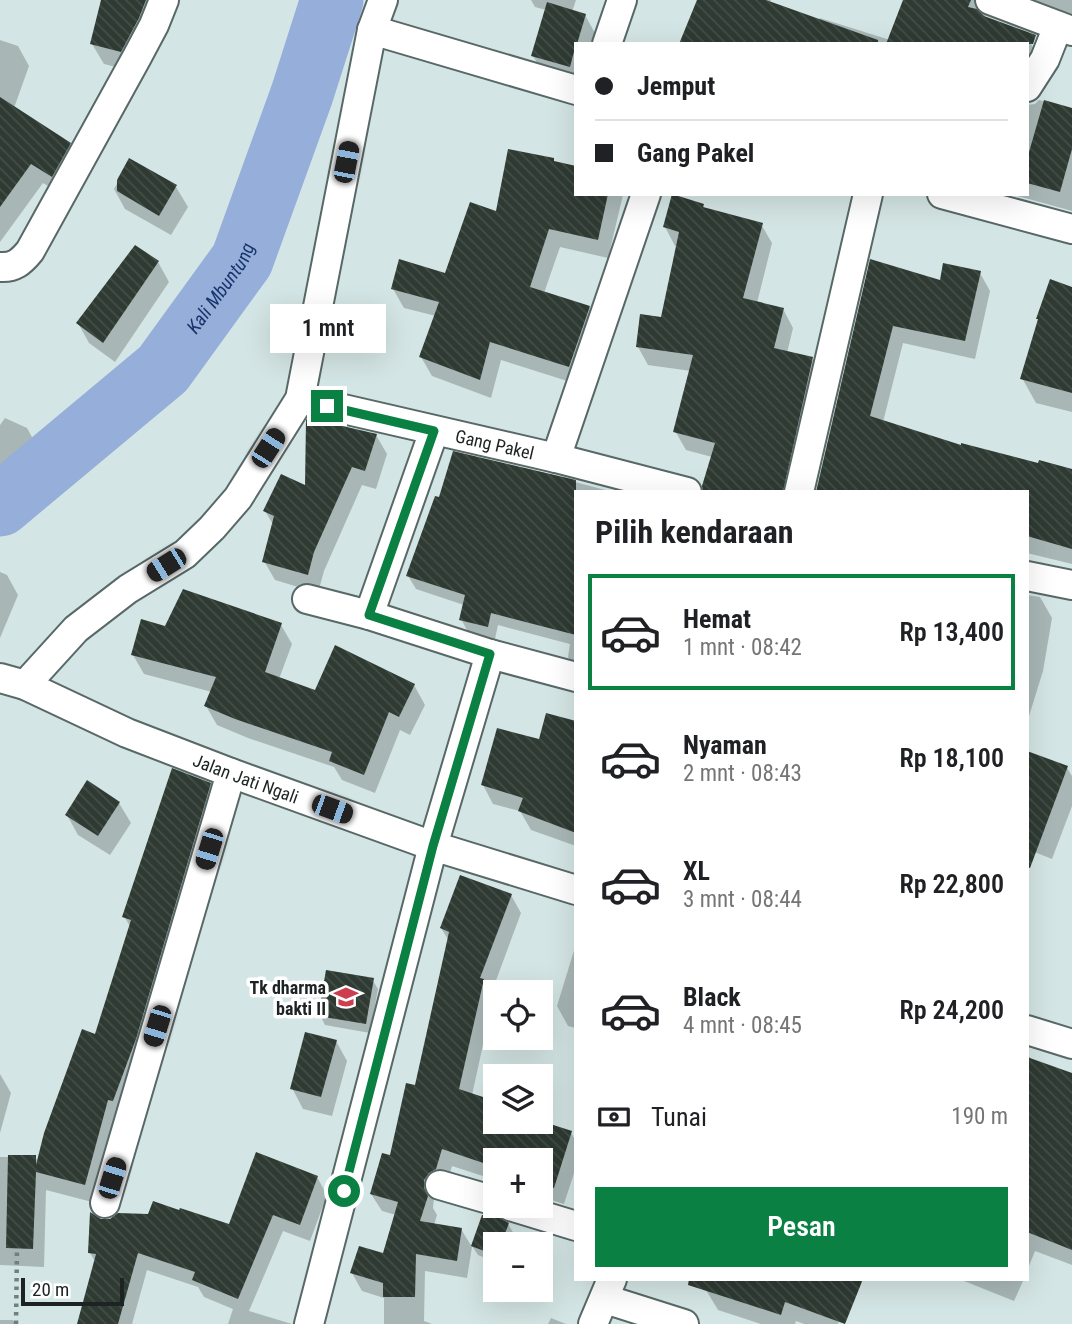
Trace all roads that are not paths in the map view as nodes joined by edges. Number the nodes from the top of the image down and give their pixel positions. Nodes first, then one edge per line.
1 (164, 0) edge
2 (383, 0) edge
3 (622, 0) edge
4 (992, 1) edge
5 (1065, 29) edge
6 (372, 30) junction
7 (608, 42) edge
8 (1029, 83) edge
9 (574, 89) edge
10 (645, 196) edge
11 (868, 196) edge
12 (972, 198) edge
13 (1072, 229) edge
14 (0, 267) edge
15 (300, 399) junction
16 (434, 431) junction
17 (556, 458) junction
18 (680, 490) edge
19 (799, 490) edge
20 (1029, 576) edge
21 (1072, 585) edge
22 (307, 599) dead end
23 (369, 615) junction
24 (490, 654) junction
25 (574, 676) edge
26 (13, 682) edge
27 (231, 773) junction
28 (433, 846) junction
29 (574, 889) edge
30 (1029, 1031) edge
31 (1072, 1044) edge
32 (440, 1185) dead end
33 (483, 1198) edge
34 (105, 1203) dead end
35 (550, 1218) edge
36 (574, 1225) edge
37 (608, 1289) edge
38 (309, 1324) edge
39 (593, 1324) edge
40 (684, 1324) edge

1 - 14 street
2 - 6 street
3 - 7 street
4 - 5 street
5 - 8 street
6 - 9 street
6 - 15 street
10 - 17 street
11 - 19 street
12 - 13 street
15 - 16 street, Gang Pakel
15 - 26 street
16 - 17 street, Gang Pakel
16 - 23 street
17 - 18 street, Gang Pakel
20 - 21 street
22 - 23 street
23 - 24 street
24 - 25 street
24 - 28 street
26 - 27 street, Jalan Jati Ngali
27 - 28 street, Jalan Jati Ngali
27 - 34 street
28 - 29 street, Jalan Jati Ngali
28 - 38 street
30 - 31 street
32 - 33 street
35 - 36 street
37 - 39 street
37 - 40 street

